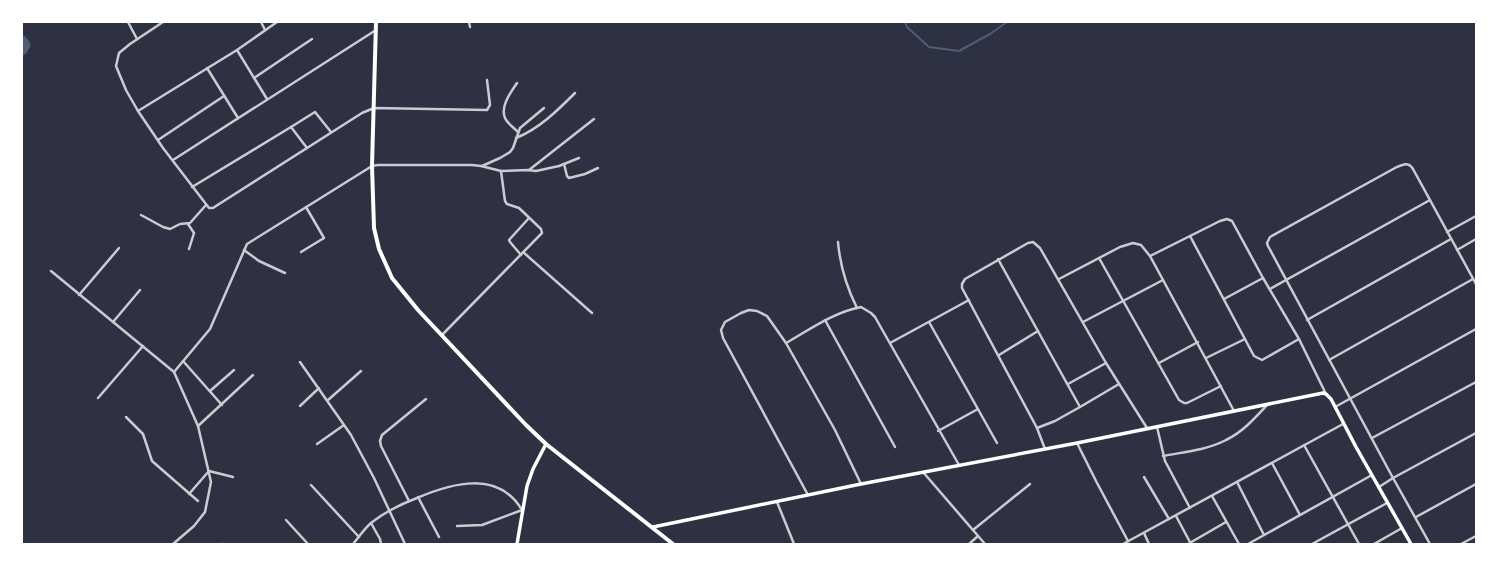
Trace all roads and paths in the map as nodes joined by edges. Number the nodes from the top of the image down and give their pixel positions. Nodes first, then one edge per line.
1 (128, 22) edge
2 (163, 22) edge
3 (261, 22) edge
4 (277, 22) edge
5 (376, 22) edge
6 (469, 22) edge
7 (470, 27) dead end
8 (265, 30) junction
9 (376, 30) junction
10 (137, 39) junction
11 (312, 39) dead end
12 (237, 50) junction
13 (207, 68) junction
14 (254, 78) junction
15 (487, 80) dead end
16 (517, 83) dead end
17 (575, 93) dead end
18 (224, 96) junction
19 (267, 99) junction
20 (374, 108) junction
21 (544, 108) dead end
22 (138, 111) junction
23 (238, 118) junction
24 (594, 119) dead end
25 (291, 127) junction
26 (331, 132) junction
27 (518, 132) junction
28 (516, 138) junction
29 (158, 140) junction
30 (307, 148) junction
31 (579, 158) dead end
32 (172, 160) junction
33 (564, 164) junction
34 (372, 166) junction
35 (481, 166) junction
36 (598, 168) dead end
37 (528, 170) junction
38 (501, 171) junction
39 (192, 187) junction
40 (1430, 200) junction
41 (206, 205) junction
42 (306, 207) junction
43 (141, 215) dead end
44 (1476, 216) edge
45 (529, 218) junction
46 (188, 224) junction
47 (1448, 232) junction
48 (1190, 236) junction
49 (1451, 239) junction
50 (1476, 239) edge
51 (838, 242) dead end
52 (119, 248) dead end
53 (189, 249) dead end
54 (244, 250) junction
55 (1458, 250) junction
56 (301, 252) dead end
57 (522, 254) junction
58 (1150, 256) junction
59 (1099, 258) junction
60 (998, 259) junction
61 (51, 271) dead end
62 (285, 273) dead end
63 (1263, 278) junction
64 (1059, 279) junction
65 (1473, 279) junction
66 (1163, 280) junction
67 (1286, 281) junction
68 (1476, 284) edge
69 (1270, 289) junction
70 (140, 290) dead end
71 (79, 295) junction
72 (1224, 299) junction
73 (969, 300) junction
74 (1124, 301) junction
75 (857, 308) junction
76 (592, 314) dead end
77 (825, 320) junction
78 (1307, 320) junction
79 (113, 322) junction
80 (929, 322) junction
81 (1083, 322) junction
82 (1476, 329) edge
83 (1038, 331) junction
84 (442, 335) junction
85 (1245, 339) junction
86 (1299, 339) junction
87 (1198, 342) junction
88 (786, 343) junction
89 (890, 344) junction
90 (143, 346) junction
91 (998, 355) junction
92 (1206, 358) junction
93 (1329, 360) junction
94 (183, 361) junction
95 (300, 362) dead end
96 (1106, 363) junction
97 (1159, 363) junction
98 (234, 370) dead end
99 (361, 371) dead end
100 (174, 372) junction
101 (254, 376) dead end
102 (1476, 382) edge
103 (1068, 384) junction
104 (1119, 384) junction
105 (1221, 386) junction
106 (319, 388) junction
107 (210, 391) junction
108 (1326, 394) junction
109 (98, 398) dead end
110 (426, 399) dead end
111 (1350, 399) junction
112 (328, 400) junction
113 (1269, 404) junction
114 (222, 405) junction
115 (300, 406) dead end
116 (1079, 407) junction
117 (1335, 407) junction
118 (978, 409) junction
119 (1234, 411) junction
120 (126, 417) dead end
121 (1343, 424) junction
122 (344, 425) junction
123 (198, 426) junction
124 (1157, 427) junction
125 (1037, 428) junction
126 (1147, 428) junction
127 (938, 431) junction
128 (1476, 433) edge
129 (1372, 438) junction
130 (997, 443) dead end
131 (1077, 443) junction
132 (317, 444) dead end
133 (546, 444) junction
134 (1304, 445) junction
135 (896, 447) dead end
136 (1045, 448) junction
137 (1163, 456) junction
138 (1272, 462) junction
139 (959, 466) junction
140 (209, 471) junction
141 (923, 472) junction
142 (1372, 475) junction
143 (232, 477) dead end
144 (1144, 477) dead end
145 (1393, 478) junction
146 (1238, 482) junction
147 (861, 484) junction
148 (1030, 484) dead end
149 (1476, 484) edge
150 (312, 485) dead end
151 (1379, 488) junction
152 (189, 494) junction
153 (808, 496) junction
154 (1212, 496) junction
155 (418, 497) junction
156 (1332, 497) junction
157 (198, 501) dead end
158 (409, 501) junction
159 (777, 502) junction
160 (1387, 503) junction
161 (1190, 508) junction
162 (522, 510) junction
163 (389, 511) junction
164 (1300, 515) junction
165 (1176, 516) junction
166 (1416, 518) junction
167 (1169, 519) junction
168 (286, 520) dead end
169 (1226, 522) junction
170 (371, 523) junction
171 (1347, 524) junction
172 (457, 526) dead end
173 (653, 527) junction
174 (1402, 528) junction
175 (973, 530) junction
176 (1144, 533) junction
177 (1264, 535) junction
178 (978, 536) junction
179 (1476, 536) edge
180 (358, 537) junction
181 (439, 538) dead end
182 (1128, 541) junction
183 (173, 544) edge
184 (308, 544) edge
185 (353, 544) edge
186 (381, 544) edge
187 (405, 544) edge
188 (517, 544) edge
189 (672, 544) edge
190 (794, 544) edge
191 (969, 544) edge
192 (985, 544) edge
193 (1123, 544) edge
194 (1149, 544) edge
195 (1190, 544) edge
196 (1239, 544) edge
197 (1248, 544) edge
198 (1312, 544) edge
199 (1359, 544) edge
200 (1374, 544) edge
201 (1411, 544) edge
202 (1430, 544) edge
203 (1461, 544) edge

1 - 10 street
2 - 10 street
3 - 8 street
4 - 8 street
5 - 9 main road
6 - 7 street
8 - 12 street
9 - 19 street
9 - 20 main road
10 - 22 street
11 - 14 street
12 - 13 street
12 - 14 street
13 - 18 street
13 - 22 street
14 - 19 street
15 - 20 street
16 - 27 street
17 - 28 street
18 - 23 street
18 - 29 street
19 - 23 street
20 - 26 street
20 - 34 main road
21 - 27 street
22 - 29 street
23 - 32 street
24 - 37 street
25 - 26 street
25 - 30 street
25 - 39 street
26 - 30 street
27 - 28 street
28 - 35 street
29 - 32 street
30 - 41 street
31 - 33 street
32 - 39 street
33 - 36 street
33 - 37 street
34 - 35 street
34 - 42 street
34 - 84 main road
35 - 38 street
37 - 38 street
38 - 45 street
39 - 41 street
40 - 47 street
40 - 67 street
40 - 67 street
41 - 46 street
42 - 54 street
42 - 56 street
43 - 46 street
44 - 47 street
45 - 57 street
45 - 57 street
46 - 53 street
47 - 49 street
48 - 58 street
48 - 63 street
48 - 72 street
49 - 55 street
49 - 78 street
50 - 55 street
51 - 75 street
52 - 71 street
54 - 62 street
54 - 94 street
55 - 65 street
57 - 76 street
57 - 84 street
58 - 59 street
58 - 66 street
59 - 64 street
59 - 74 street
60 - 64 street
60 - 73 street
60 - 83 street
61 - 71 street
63 - 69 street
63 - 72 street
64 - 81 street
65 - 68 street
65 - 93 street
66 - 74 street
66 - 87 street
67 - 69 street
67 - 78 street
69 - 86 street
70 - 79 street
71 - 79 street
72 - 85 street
73 - 80 street
73 - 91 street
74 - 81 street
74 - 97 street
75 - 77 street
75 - 89 street
77 - 88 street
77 - 135 street
78 - 93 street
79 - 90 street
80 - 89 street
80 - 118 street
81 - 96 street
82 - 111 street
83 - 91 street
83 - 103 street
84 - 133 main road
85 - 86 street
85 - 92 street
86 - 108 street
87 - 92 street
87 - 97 street
88 - 147 street
88 - 153 street
89 - 127 street
90 - 100 street
90 - 109 street
91 - 125 street
92 - 105 street
93 - 111 street
94 - 100 street
94 - 107 street
95 - 106 street
96 - 103 street
96 - 104 street
97 - 105 street
98 - 107 street
99 - 112 street
100 - 123 street
101 - 114 street
102 - 129 street
103 - 116 street
104 - 116 street
104 - 126 street
105 - 119 street
106 - 112 street
106 - 115 street
107 - 114 street
108 - 113 main road
108 - 117 main road
110 - 158 street
111 - 117 street
111 - 129 street
112 - 122 street
113 - 119 main road
113 - 137 street
114 - 123 street
116 - 125 street
117 - 121 main road
118 - 127 street
118 - 130 street
119 - 124 main road
120 - 152 street
121 - 134 street
121 - 142 main road
122 - 132 street
122 - 163 street
123 - 140 street
124 - 126 main road
124 - 137 street
125 - 136 street
126 - 131 main road
127 - 139 street
128 - 145 street
129 - 145 street
131 - 136 main road
131 - 182 street
133 - 162 main road
133 - 173 main road
134 - 138 street
134 - 156 street
136 - 139 main road
137 - 161 street
138 - 146 street
138 - 164 street
139 - 141 main road
140 - 143 street
140 - 152 street
140 - 183 street
141 - 147 main road
141 - 175 street
142 - 151 main road
142 - 156 street
144 - 167 street
145 - 151 street
145 - 166 street
146 - 154 street
146 - 177 street
147 - 153 main road
148 - 175 street
149 - 166 street
150 - 180 street
151 - 160 main road
152 - 157 street
153 - 159 main road
154 - 161 street
154 - 169 street
155 - 158 street
155 - 162 street
155 - 181 street
156 - 164 street
156 - 171 street
158 - 163 street
159 - 173 main road
159 - 190 street
160 - 171 street
160 - 174 main road
161 - 165 street
162 - 172 street
162 - 188 main road
163 - 170 street
163 - 187 street
164 - 177 street
165 - 167 street
165 - 195 street
166 - 202 street
167 - 176 street
168 - 184 street
169 - 195 street
169 - 196 street
170 - 180 street
170 - 186 street
171 - 198 street
171 - 199 street
173 - 189 main road
174 - 200 street
174 - 201 main road
175 - 178 street
176 - 182 street
176 - 194 street
177 - 197 street
178 - 191 street
178 - 192 street
179 - 203 street
180 - 185 street
182 - 193 street

